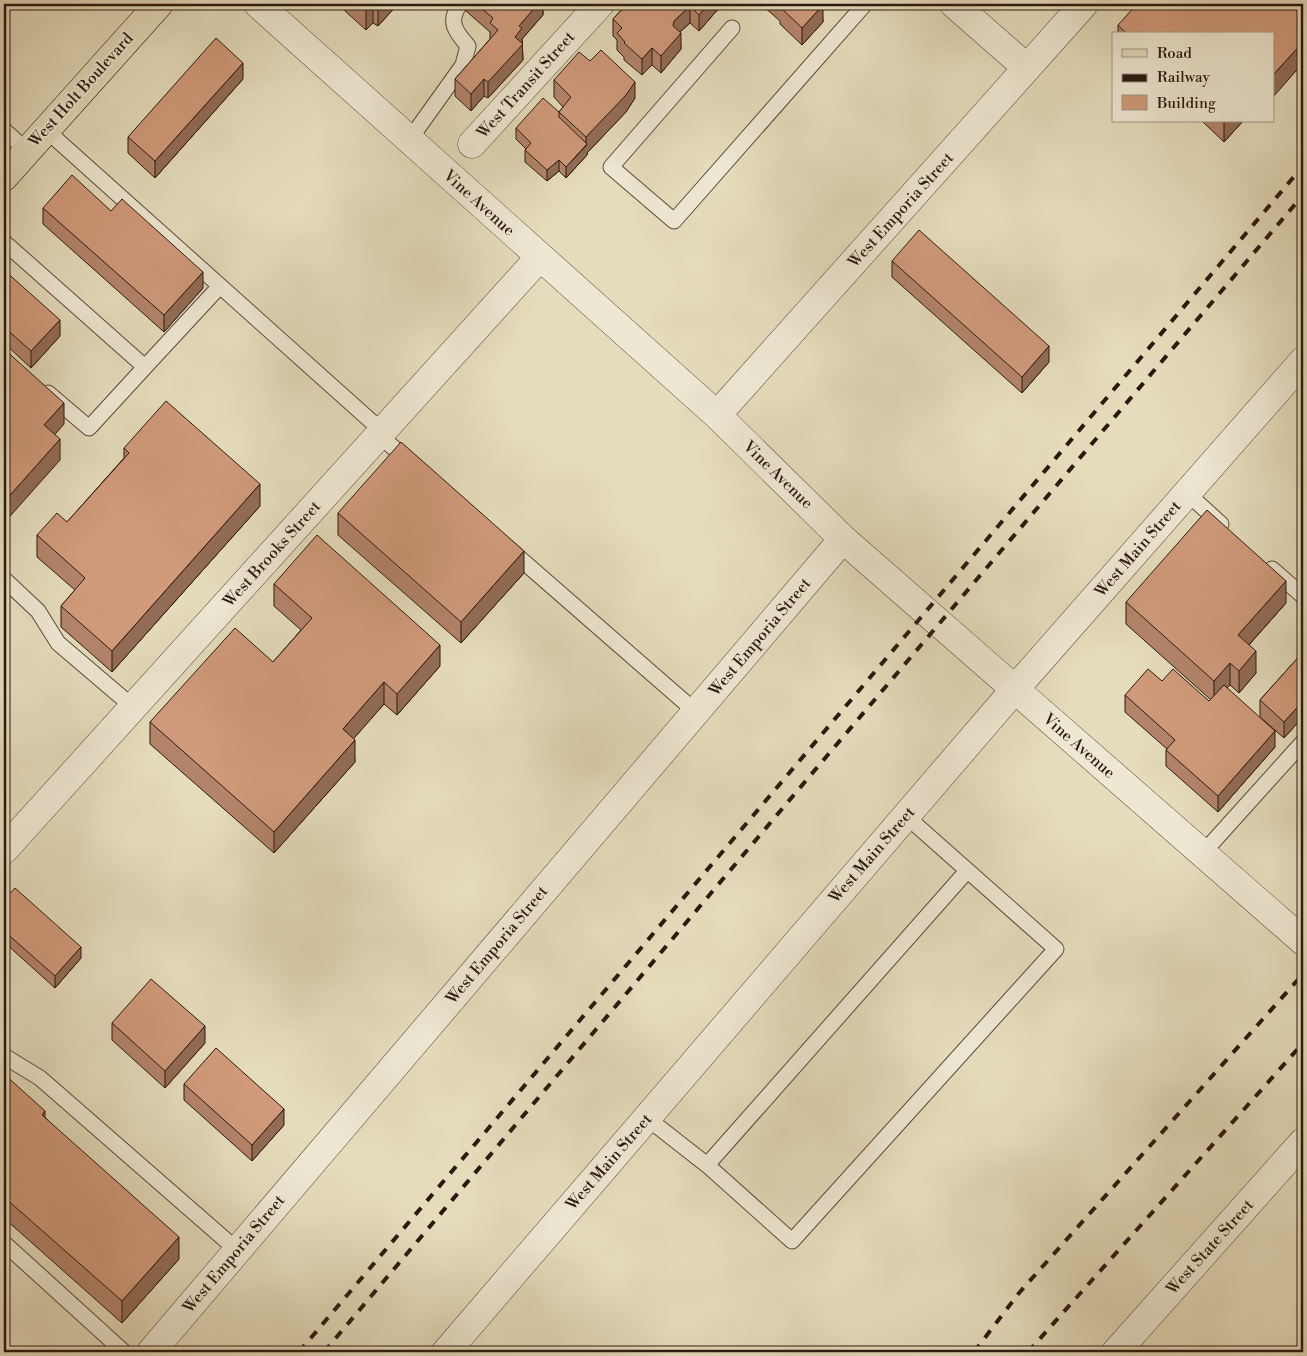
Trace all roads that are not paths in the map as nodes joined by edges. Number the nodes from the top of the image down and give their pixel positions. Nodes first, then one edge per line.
1 (159, 4) edge
2 (258, 4) edge
3 (460, 4) edge
4 (600, 4) edge
5 (865, 4) edge
6 (954, 4) edge
7 (1084, 4) edge
8 (732, 28) dead end
9 (1027, 68) junction
10 (4, 130) edge
11 (46, 130) junction
12 (410, 138) junction
13 (472, 144) dead end
14 (27, 151) junction
15 (4, 177) edge
16 (4, 242) edge
17 (540, 258) junction
18 (220, 286) junction
19 (1303, 361) edge
20 (145, 367) junction
21 (39, 385) edge
22 (717, 415) junction
23 (381, 433) junction
24 (423, 474) edge
25 (1187, 493) junction
26 (1229, 531) edge
27 (497, 538) edge
28 (844, 539) junction
29 (1259, 557) edge
30 (4, 580) edge
31 (1303, 596) edge
32 (1015, 689) junction
33 (134, 707) junction
34 (696, 712) junction
35 (1303, 742) edge
36 (906, 816) junction
37 (4, 850) edge
38 (1203, 853) junction
39 (967, 871) junction
40 (1303, 941) edge
41 (4, 1056) edge
42 (647, 1118) junction
43 (1303, 1142) edge
44 (708, 1165) junction
45 (4, 1243) edge
46 (237, 1250) junction
47 (124, 1352) edge
48 (151, 1352) edge
49 (446, 1352) edge
50 (1116, 1352) edge

1 - 11 main road, West Holt Boulevard
2 - 12 street, Vine Avenue
3 - 12 lane
4 - 13 street, West Transit Street
5 - 8 lane
6 - 9 street
7 - 9 street, West Emporia Street
9 - 22 street, West Emporia Street
10 - 14 lane
11 - 14 main road, West Holt Boulevard
11 - 18 lane
12 - 17 street, Vine Avenue
14 - 15 main road, West Holt Boulevard
16 - 20 lane
17 - 22 street, Vine Avenue
17 - 23 street, West Brooks Street
18 - 20 lane
18 - 23 lane
19 - 25 street, West Main Street
20 - 21 lane
22 - 28 street, Vine Avenue
23 - 24 lane
23 - 33 street, West Brooks Street
25 - 26 lane
25 - 32 street, West Main Street
27 - 34 lane
28 - 32 street, Vine Avenue
28 - 34 street, West Emporia Street
29 - 31 lane
30 - 33 lane
32 - 36 street, West Main Street
32 - 38 street, Vine Avenue
33 - 37 street, West Brooks Street
34 - 46 street, West Emporia Street
35 - 38 lane
36 - 39 lane
36 - 42 street, West Main Street
38 - 40 street, Vine Avenue
39 - 44 lane
39 - 44 lane
41 - 46 lane
42 - 44 lane
42 - 49 street, West Main Street
43 - 50 street, West State Street
45 - 47 lane
46 - 48 street, West Emporia Street

